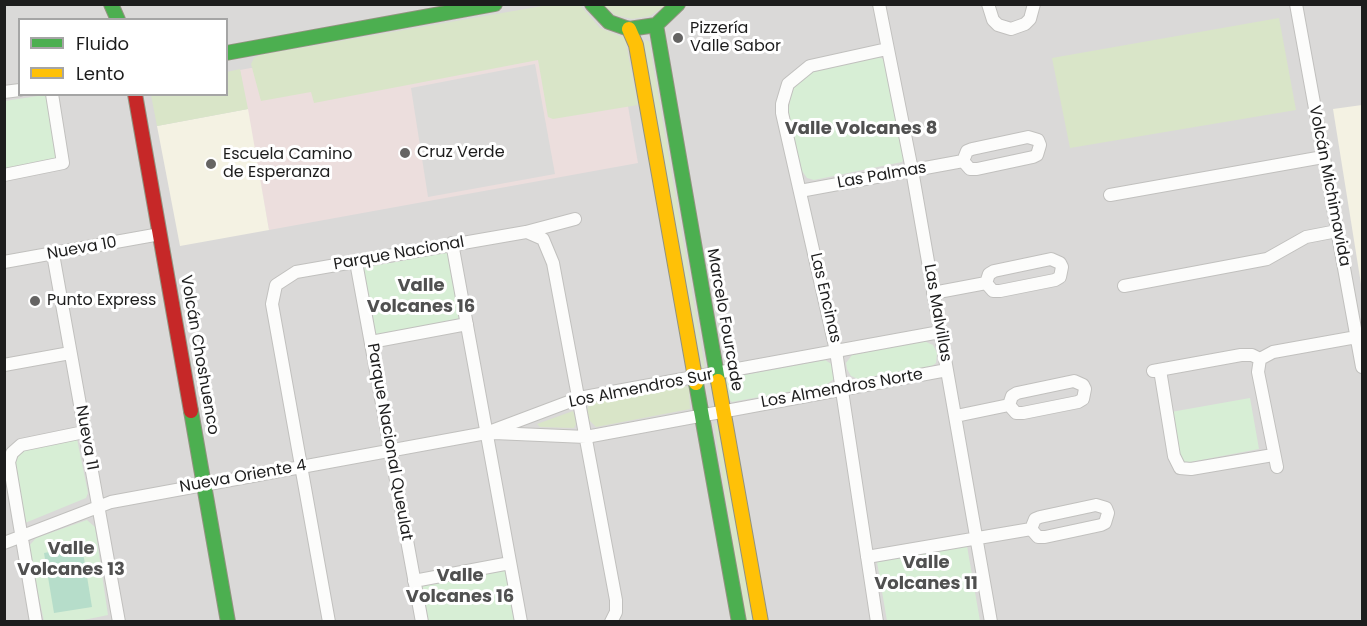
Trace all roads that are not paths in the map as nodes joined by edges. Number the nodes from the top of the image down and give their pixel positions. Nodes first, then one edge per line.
1 (111, 4) edge
2 (495, 4) edge
3 (592, 4) edge
4 (678, 4) edge
5 (879, 4) edge
6 (988, 4) edge
7 (1034, 4) edge
8 (1296, 4) edge
9 (117, 18) edge
10 (656, 24) junction
11 (630, 29) junction
12 (887, 49) junction
13 (228, 53) edge
14 (52, 96) edge
15 (135, 96) edge
16 (1323, 157) junction
17 (963, 161) junction
18 (912, 170) junction
19 (4, 175) edge
20 (801, 190) junction
21 (1110, 195) dead end
22 (576, 219) dead end
23 (1337, 231) junction
24 (526, 232) junction
25 (160, 234) junction
26 (452, 243) junction
27 (53, 254) junction
28 (4, 262) edge
29 (356, 262) junction
30 (986, 283) junction
31 (1124, 286) dead end
32 (933, 293) junction
33 (467, 324) junction
34 (940, 332) junction
35 (1360, 336) edge
36 (371, 342) junction
37 (836, 351) junction
38 (70, 353) junction
39 (1260, 359) junction
40 (4, 365) edge
41 (1362, 367) edge
42 (947, 370) junction
43 (717, 373) junction
44 (695, 377) junction
45 (840, 389) junction
46 (579, 398) junction
47 (1008, 405) junction
48 (723, 411) junction
49 (701, 415) junction
50 (956, 416) junction
51 (84, 432) junction
52 (486, 433) junction
53 (586, 436) junction
54 (8, 450) edge
55 (390, 450) junction
56 (1274, 455) junction
57 (301, 467) junction
58 (1277, 468) dead end
59 (205, 484) junction
60 (98, 506) junction
61 (1031, 529) junction
62 (20, 536) junction
63 (977, 539) junction
64 (4, 543) edge
65 (867, 556) junction
66 (510, 563) junction
67 (414, 581) junction
68 (36, 621) edge
69 (115, 621) edge
70 (228, 621) edge
71 (329, 621) edge
72 (422, 621) edge
73 (521, 621) edge
74 (612, 621) edge
75 (739, 621) edge
76 (760, 621) edge
77 (877, 621) edge
78 (991, 621) edge

1 - 9 street
2 - 13 street
3 - 11 street
4 - 10 street
5 - 12 street, Las Malvillas
6 - 7 street
8 - 16 street, Volcán Michimavida
10 - 11 street
10 - 43 street, Marcelo Fourcade
11 - 44 street
12 - 18 street, Las Malvillas
12 - 20 street, Las Encinas
14 - 19 street
15 - 25 street, Volcán Choshuenco
16 - 21 street
16 - 23 street, Volcán Michimavida
17 - 17 street, Las Palmas
17 - 18 street, Las Palmas
18 - 20 street, Las Palmas
18 - 32 street, Las Malvillas
20 - 37 street, Las Encinas
22 - 24 street, Parque Nacional
23 - 31 street
23 - 35 street, Volcán Michimavida
24 - 26 street, Parque Nacional
24 - 46 street
25 - 27 street, Nueva 10
25 - 59 street, Volcán Choshuenco
26 - 29 street, Parque Nacional
26 - 33 street
27 - 28 street, Nueva 10
27 - 38 street, Nueva 11
29 - 36 street, Parque Nacional Queulat
29 - 57 street, Parque Nacional
30 - 30 street
30 - 32 street
32 - 34 street, Las Malvillas
33 - 36 street
33 - 52 street
34 - 37 street, Los Almendros Sur
34 - 42 street, Las Malvillas
35 - 39 street
35 - 41 street, Volcán Michimavida
36 - 55 street, Parque Nacional Queulat
37 - 43 street, Los Almendros Sur
37 - 45 street, Las Encinas
38 - 40 street
38 - 51 street, Nueva 11
39 - 56 street
39 - 56 street
42 - 45 street, Los Almendros Norte
42 - 50 street, Las Malvillas
43 - 44 street, Los Almendros Sur
43 - 48 street, Marcelo Fourcade
44 - 46 street, Los Almendros Sur
44 - 49 street
45 - 48 street, Los Almendros Norte
45 - 65 street, Las Encinas
46 - 52 street, Los Almendros Sur
46 - 53 street
47 - 47 street
47 - 50 street
48 - 49 street, Los Almendros Norte
48 - 76 street, Marcelo Fourcade
49 - 53 street, Los Almendros Norte
49 - 75 street
50 - 63 street, Las Malvillas
51 - 54 street
51 - 60 street, Nueva 11
52 - 53 street, Los Almendros Norte
52 - 55 street, Nueva Oriente 4
52 - 66 street
53 - 74 street
54 - 62 street
55 - 57 street, Nueva Oriente 4
55 - 67 street, Parque Nacional Queulat
56 - 58 street
57 - 59 street, Nueva Oriente 4
57 - 71 street
59 - 60 street, Nueva Oriente 4
59 - 70 street, Volcán Choshuenco
60 - 62 street, Nueva Oriente 4
60 - 69 street, Nueva 11
61 - 61 street
61 - 63 street
62 - 64 street, Nueva Oriente 4
62 - 68 street
63 - 65 street
63 - 78 street, Las Malvillas
65 - 77 street, Las Encinas
66 - 67 street
66 - 73 street
67 - 72 street, Parque Nacional Queulat

